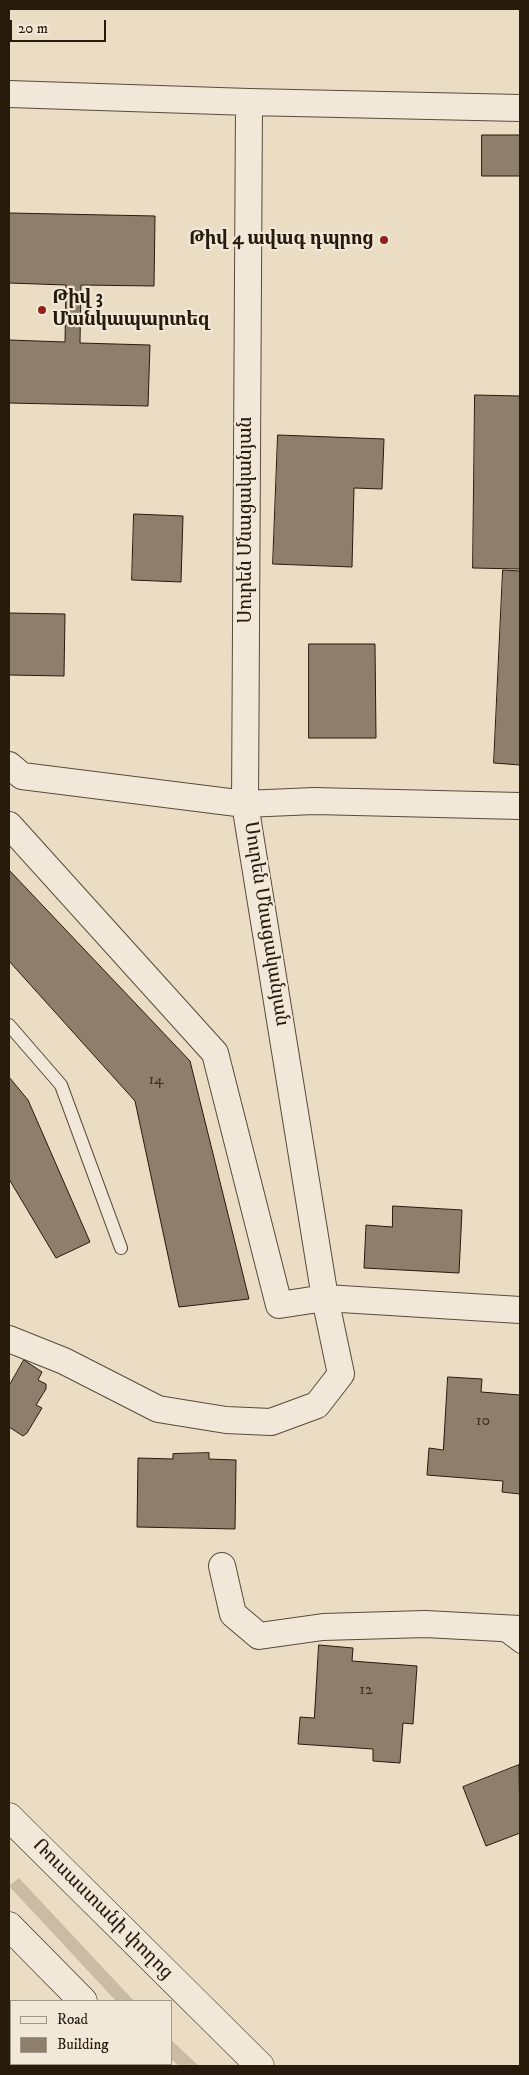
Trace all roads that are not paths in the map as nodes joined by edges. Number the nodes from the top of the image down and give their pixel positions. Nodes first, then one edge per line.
1 (9, 94) edge
2 (249, 102) junction
3 (520, 108) edge
4 (13, 777) edge
5 (246, 804) junction
6 (520, 806) edge
7 (9, 825) edge
8 (9, 1025) edge
9 (121, 1248) dead end
10 (324, 1298) junction
11 (520, 1310) edge
12 (9, 1339) edge
13 (222, 1566) dead end
14 (494, 1628) junction
15 (520, 1629) edge
16 (520, 1646) edge
17 (9, 1817) edge
18 (9, 1926) edge
19 (82, 2000) edge
20 (260, 2066) edge

1 - 2 street
2 - 3 street
2 - 5 street, Սուրեն Մնացականյան
4 - 5 street
5 - 6 street
5 - 10 street, Սուրեն Մնացականյան
7 - 10 street
8 - 9 lane
10 - 11 street
10 - 12 street, Սուրեն Մնացականյան
13 - 14 street
14 - 15 street
14 - 16 lane
17 - 20 main road, Ռուսաստանի փողոց
18 - 19 main road

